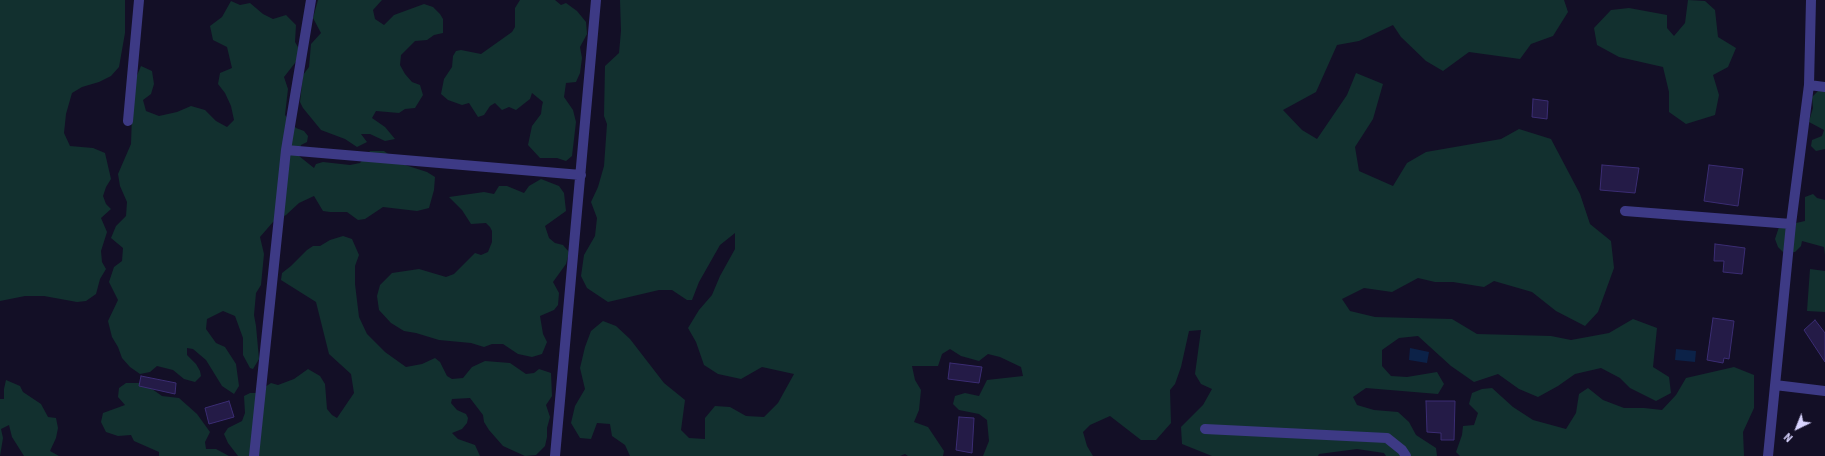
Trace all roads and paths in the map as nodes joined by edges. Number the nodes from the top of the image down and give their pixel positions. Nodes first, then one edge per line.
1 (139, 0) edge
2 (311, 0) edge
3 (596, 0) edge
4 (1812, 0) edge
5 (1809, 85) junction
6 (1825, 87) edge
7 (128, 121) dead end
8 (286, 150) junction
9 (581, 175) junction
10 (1624, 211) dead end
11 (1791, 224) junction
12 (1775, 385) junction
13 (1825, 391) edge
14 (1206, 429) dead end
15 (254, 456) edge
16 (555, 456) edge
17 (1406, 456) edge
18 (1768, 456) edge

1 - 7 street
2 - 8 street
3 - 9 street
4 - 5 street
5 - 6 street
5 - 11 street
8 - 9 street
8 - 15 street
9 - 16 street
10 - 11 street
11 - 12 street
12 - 13 street
12 - 18 street
14 - 17 street

